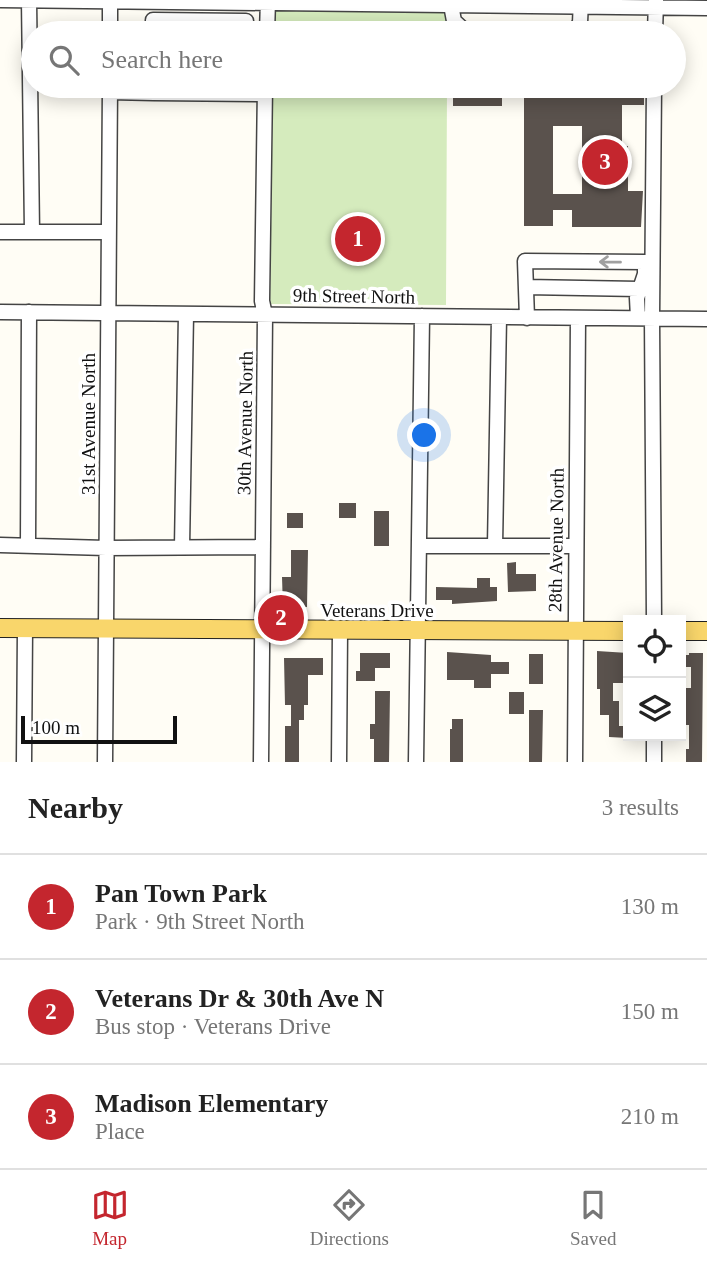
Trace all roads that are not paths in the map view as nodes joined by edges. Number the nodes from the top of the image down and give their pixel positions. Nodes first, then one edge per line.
1 (0, 0) edge
2 (29, 0) edge
3 (110, 1) edge
4 (186, 1) edge
5 (268, 2) edge
6 (345, 2) edge
7 (425, 2) edge
8 (501, 3) edge
9 (581, 3) edge
10 (655, 4) edge
11 (451, 5) junction
12 (707, 8) edge
13 (185, 20) junction
14 (29, 21) edge
15 (110, 21) edge
16 (153, 21) edge
17 (246, 21) edge
18 (267, 21) edge
19 (454, 21) edge
20 (580, 21) edge
21 (30, 98) edge
22 (110, 98) edge
23 (265, 98) edge
24 (654, 98) edge
25 (0, 232) edge
26 (32, 232) junction
27 (108, 232) junction
28 (526, 287) junction
29 (639, 289) junction
30 (0, 312) edge
31 (29, 312) junction
32 (108, 313) junction
33 (186, 314) junction
34 (265, 314) junction
35 (422, 316) junction
36 (499, 317) junction
37 (527, 318) junction
38 (578, 318) junction
39 (645, 318) junction
40 (707, 319) edge
41 (0, 545) edge
42 (28, 545) junction
43 (419, 546) junction
44 (495, 546) junction
45 (575, 546) junction
46 (182, 547) junction
47 (263, 547) junction
48 (106, 548) junction
49 (654, 615) edge
50 (0, 628) edge
51 (25, 628) junction
52 (105, 628) junction
53 (262, 630) junction
54 (340, 630) junction
55 (418, 631) junction
56 (574, 631) junction
57 (623, 631) edge
58 (686, 631) edge
59 (707, 631) edge
60 (654, 741) edge
61 (24, 762) edge
62 (105, 762) edge
63 (261, 762) edge
64 (338, 762) edge
65 (416, 762) edge
66 (575, 762) edge
67 (654, 762) edge

1 - 2 street
2 - 3 street
2 - 14 street
3 - 4 street
3 - 15 street
4 - 5 street
4 - 13 street
5 - 6 street
5 - 18 street
6 - 7 street
7 - 11 street
8 - 9 street
8 - 11 street
9 - 10 street
9 - 20 street
10 - 12 street
11 - 19 street
13 - 16 street
13 - 17 street
21 - 26 street
22 - 27 street, 31st Avenue North
23 - 34 street, 30th Avenue North
24 - 39 street
25 - 26 street
26 - 27 street
27 - 32 street, 31st Avenue North
28 - 29 street
29 -> 28 street
28 - 37 street
29 - 39 street
30 - 31 street, 9th Street North
31 - 32 street, 9th Street North
31 - 42 street
32 - 33 street, 9th Street North
32 - 48 street, 31st Avenue North
33 - 34 street, 9th Street North
33 - 46 street
34 - 35 street, 9th Street North
34 - 47 street, 30th Avenue North
35 - 36 street, 9th Street North
35 - 43 street
36 - 37 street, 9th Street North
36 - 44 street
37 - 38 street, 9th Street North
38 - 39 street, 9th Street North
38 - 45 street, 28th Avenue North
39 - 40 street, 9th Street North
39 - 49 street
41 - 42 street
42 - 48 street
43 - 44 street
43 - 55 street
44 - 45 street
45 - 56 street, 28th Avenue North
46 - 47 street
46 - 48 street
47 - 53 street, 30th Avenue North
48 - 52 street, 31st Avenue North
50 - 51 main road, Veterans Drive
51 - 52 main road, Veterans Drive
51 - 61 street
52 - 53 main road, Veterans Drive
52 - 62 street, 31st Avenue North
53 - 54 main road, Veterans Drive
53 - 63 street, 30th Avenue North
54 - 55 main road, Veterans Drive
54 - 64 street
55 - 56 main road, Veterans Drive
55 - 65 street
56 - 57 main road, Veterans Drive
56 - 66 street, 28th Avenue North
58 - 59 main road
60 - 67 street

